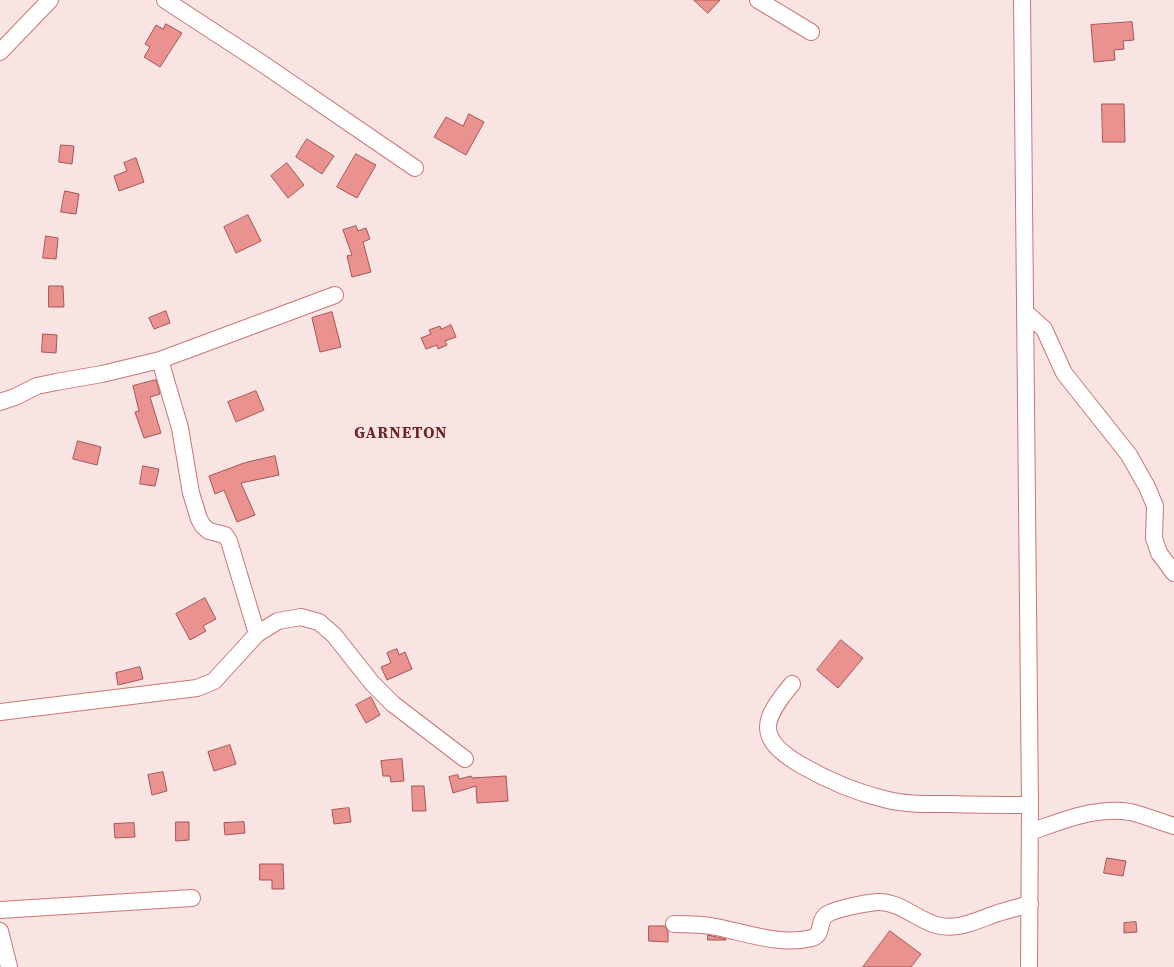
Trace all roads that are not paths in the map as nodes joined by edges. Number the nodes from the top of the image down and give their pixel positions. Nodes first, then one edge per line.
1 (50, 0) edge
2 (165, 0) edge
3 (758, 0) edge
4 (1022, 0) edge
5 (811, 32) dead end
6 (0, 52) edge
7 (415, 168) dead end
8 (335, 295) dead end
9 (1025, 312) junction
10 (160, 360) junction
11 (0, 402) edge
12 (1174, 573) edge
13 (257, 634) junction
14 (792, 684) dead end
15 (0, 712) edge
16 (465, 759) dead end
17 (1030, 805) junction
18 (1174, 826) edge
19 (1030, 832) junction
20 (192, 898) dead end
21 (1030, 904) junction
22 (0, 910) edge
23 (674, 924) dead end
24 (0, 931) edge
25 (9, 967) edge
26 (1029, 967) edge

1 - 6 street
2 - 7 street
3 - 5 street
4 - 9 street
8 - 10 street
9 - 12 street
9 - 17 street
10 - 11 street
10 - 13 street
13 - 15 street
13 - 16 street
14 - 17 street
17 - 19 street
18 - 19 street
19 - 21 street
20 - 22 street
21 - 23 street
21 - 26 street
24 - 25 street

